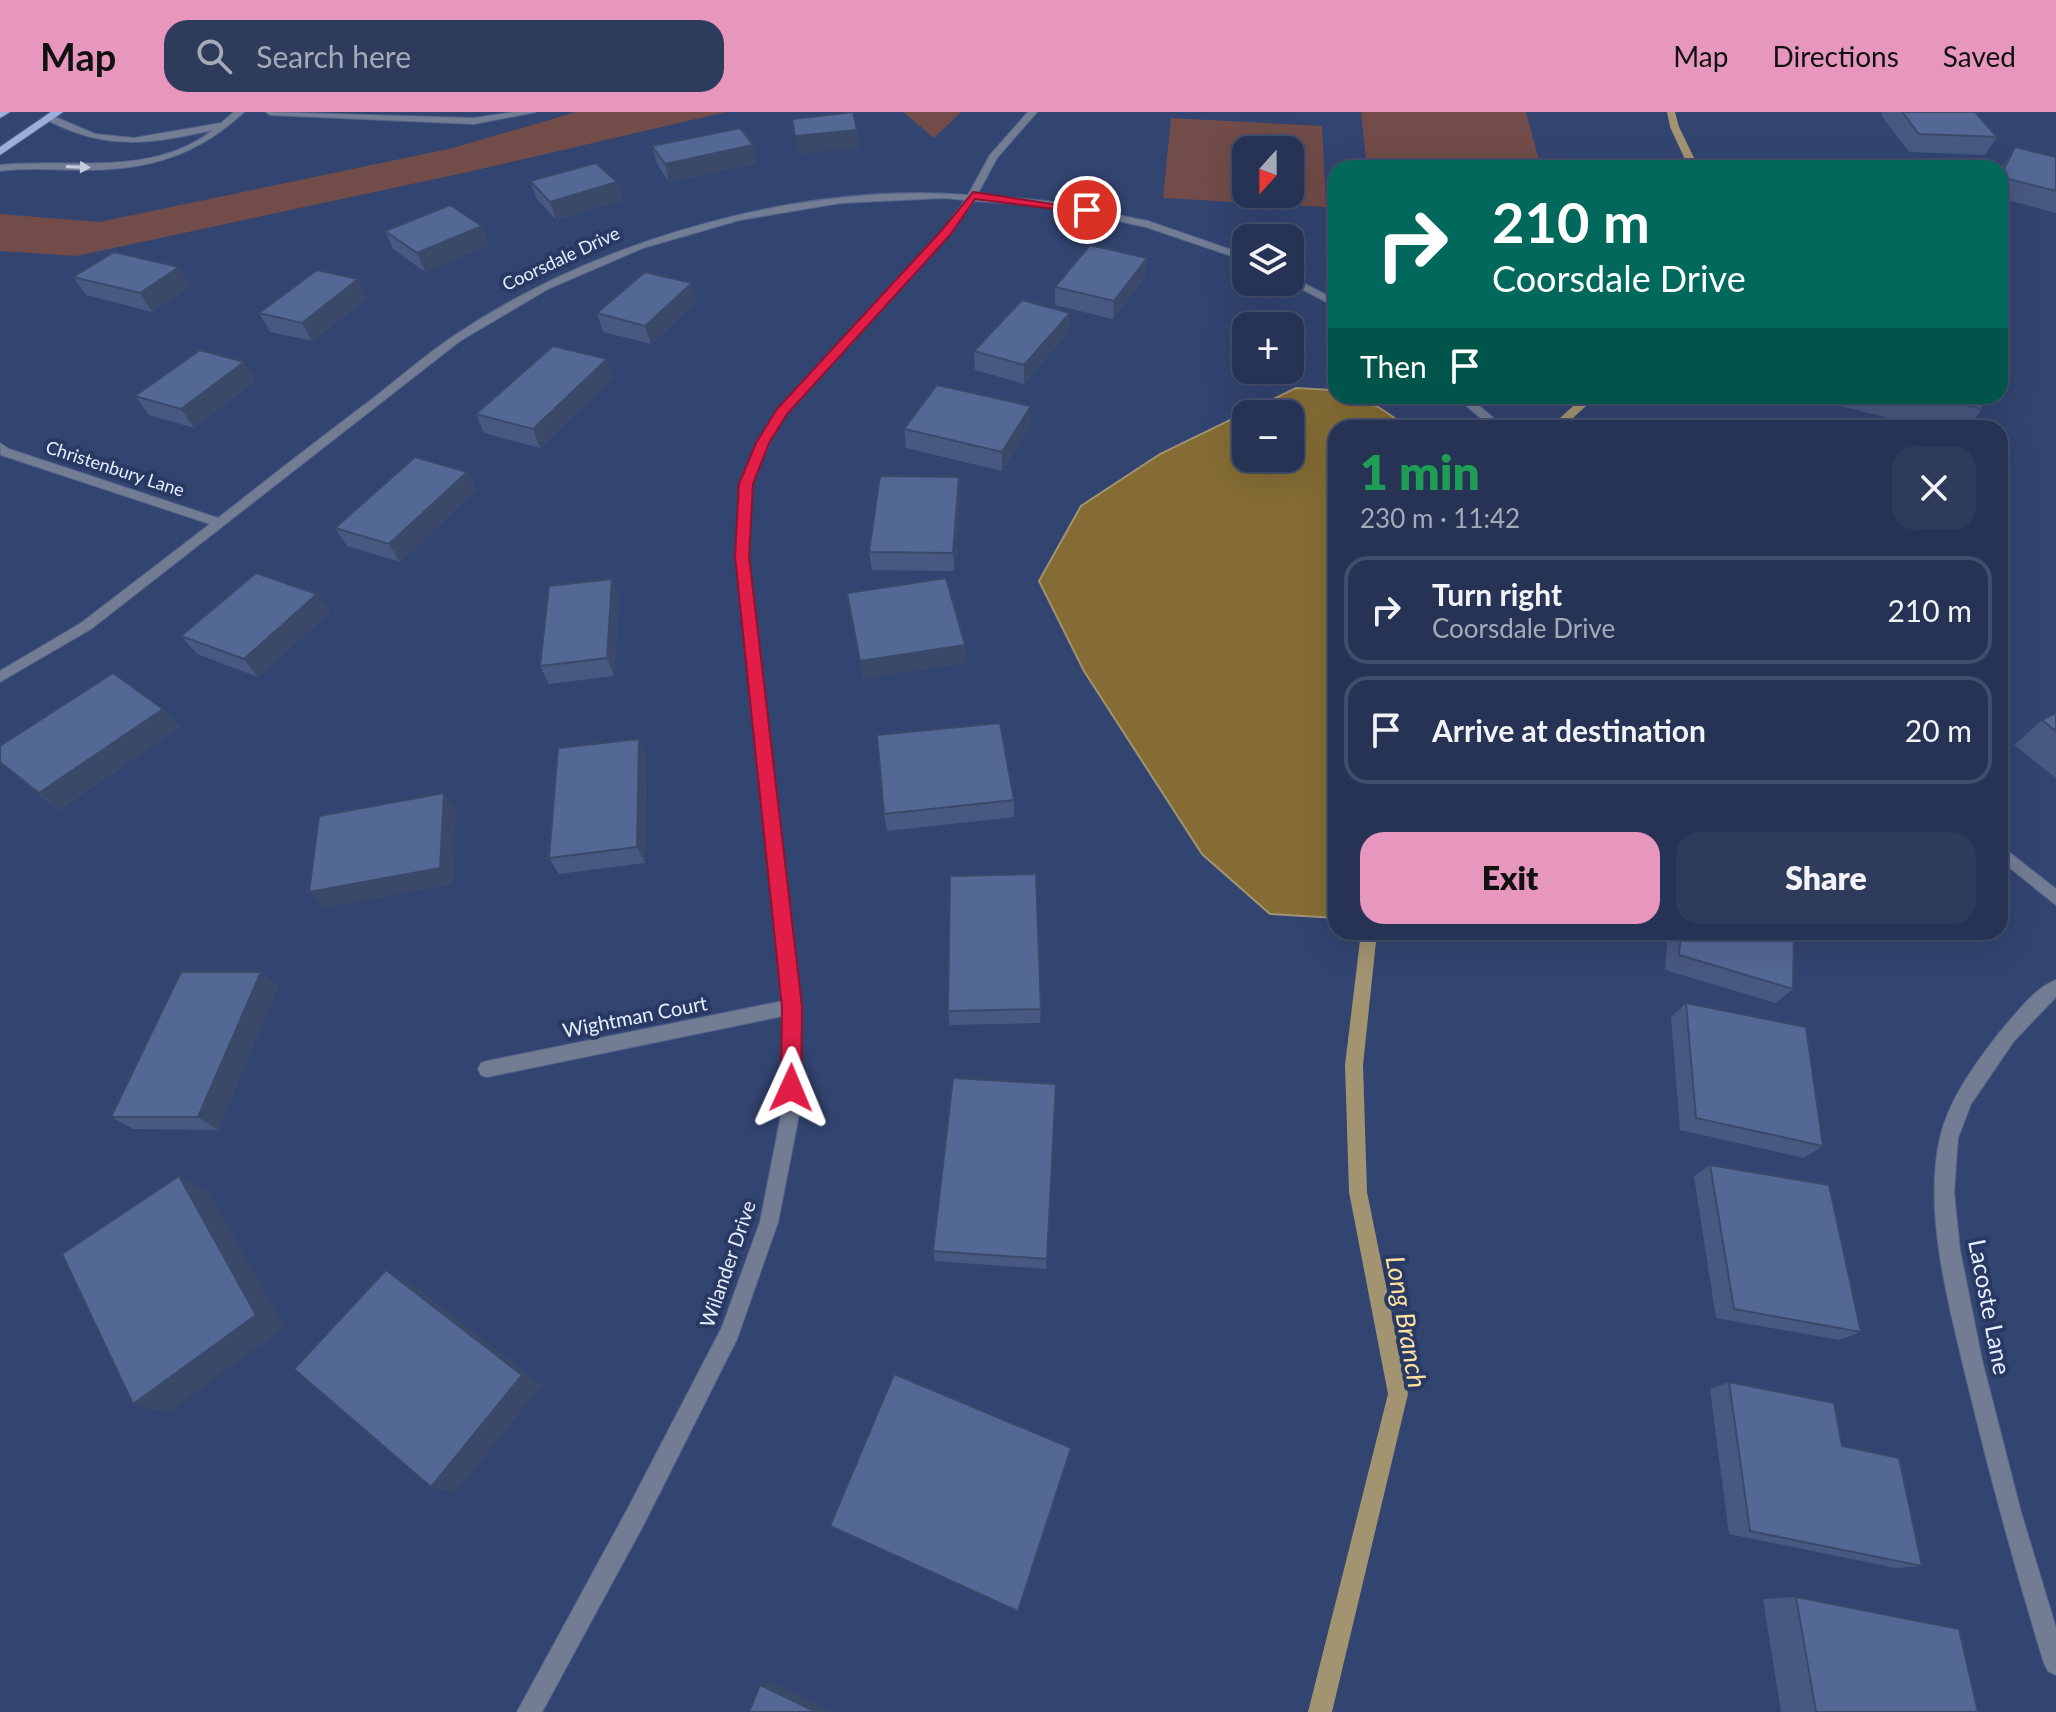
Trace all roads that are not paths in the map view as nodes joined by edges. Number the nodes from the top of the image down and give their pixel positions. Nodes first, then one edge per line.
1 (240, 112) edge
2 (270, 112) edge
3 (532, 112) edge
4 (1033, 112) edge
5 (54, 115) edge
6 (223, 124) junction
7 (0, 152) edge
8 (0, 168) edge
9 (973, 195) junction
10 (1232, 252) edge
11 (1304, 287) edge
12 (1328, 300) edge
13 (1470, 404) edge
14 (1490, 420) edge
15 (0, 447) edge
16 (221, 523) junction
17 (0, 677) edge
18 (2008, 858) edge
19 (2056, 898) edge
20 (2056, 987) edge
21 (792, 1007) junction
22 (487, 1069) dead end
23 (2056, 1663) edge
24 (529, 1712) edge

1 - 6 street
2 - 3 street
4 - 9 street, Wilander Drive
5 - 6 street
5 - 7 main road
8 -> 6 street
9 - 10 street, Coorsdale Drive
9 - 16 street, Coorsdale Drive
9 - 21 street, Wilander Drive
11 - 12 street
13 - 14 street
15 - 16 street, Christenbury Lane
16 - 17 street, Coorsdale Drive
18 - 19 street
20 - 23 street, Lacoste Lane
21 - 22 street, Wightman Court
21 - 24 street, Wilander Drive

